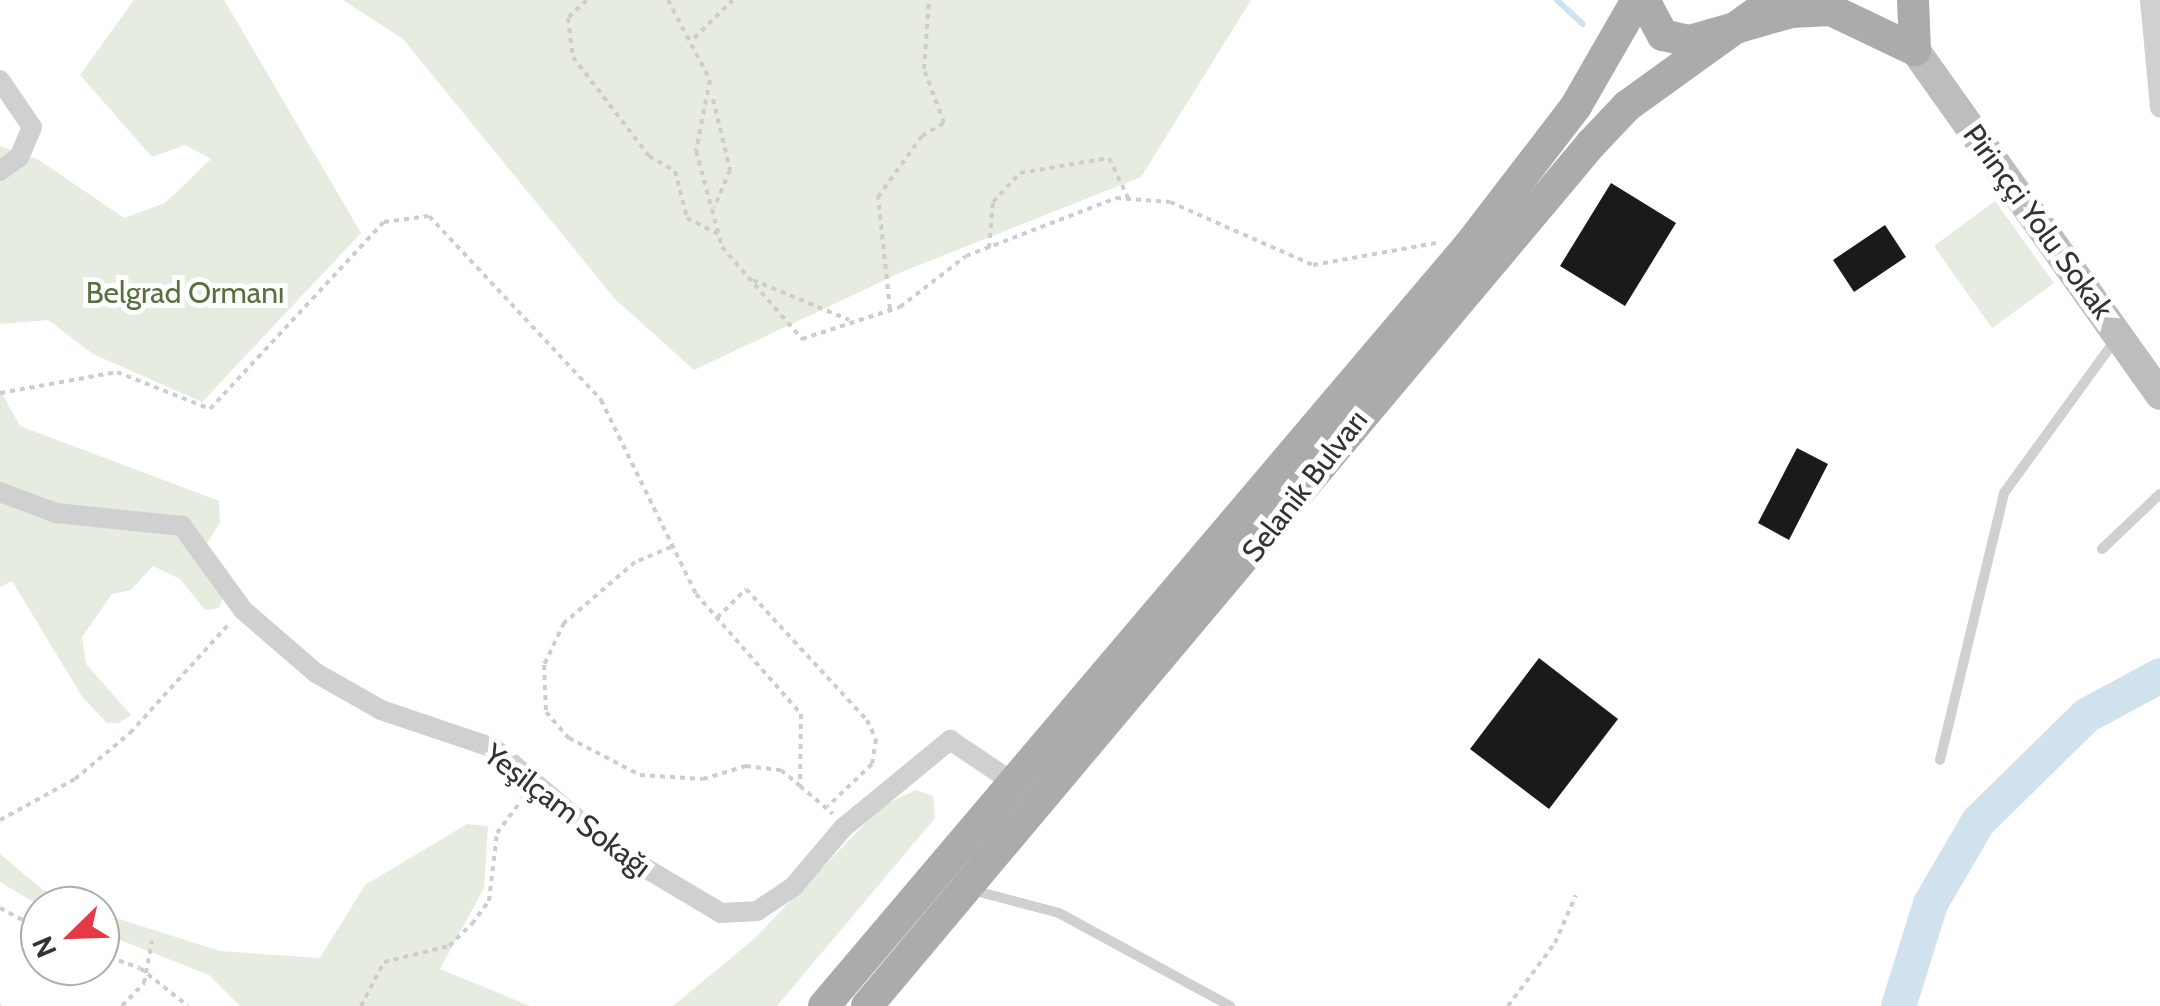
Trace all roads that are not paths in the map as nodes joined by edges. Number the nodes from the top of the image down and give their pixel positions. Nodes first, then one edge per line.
1 (1641, 0) edge
2 (1774, 0) edge
3 (1913, 0) edge
4 (2150, 0) edge
5 (1732, 29) junction
6 (1915, 50) junction
7 (0, 80) edge
8 (2160, 108) edge
9 (0, 172) edge
10 (2120, 336) junction
11 (2160, 395) edge
12 (0, 492) edge
13 (2160, 494) edge
14 (2102, 549) dead end
15 (1940, 760) dead end
16 (1014, 783) junction
17 (967, 886) junction
18 (824, 1006) edge
19 (866, 1006) edge
20 (1230, 1006) edge

1 - 5 main road
1 - 16 main road, Selanik Bulvarı
2 - 5 main road, Selanik Bulvarı
3 - 6 main road
4 - 8 street
5 - 6 main road
5 - 17 main road, Selanik Bulvarı
6 - 10 main road, Pirinççi Yolu Sokak
7 - 9 street
10 - 11 main road, Pirinççi Yolu Sokak
10 - 15 lane
12 - 16 street, Yeşilçam Sokağı
13 - 14 lane
16 - 18 main road, Selanik Bulvarı
17 - 19 main road, Selanik Bulvarı
17 - 20 lane

